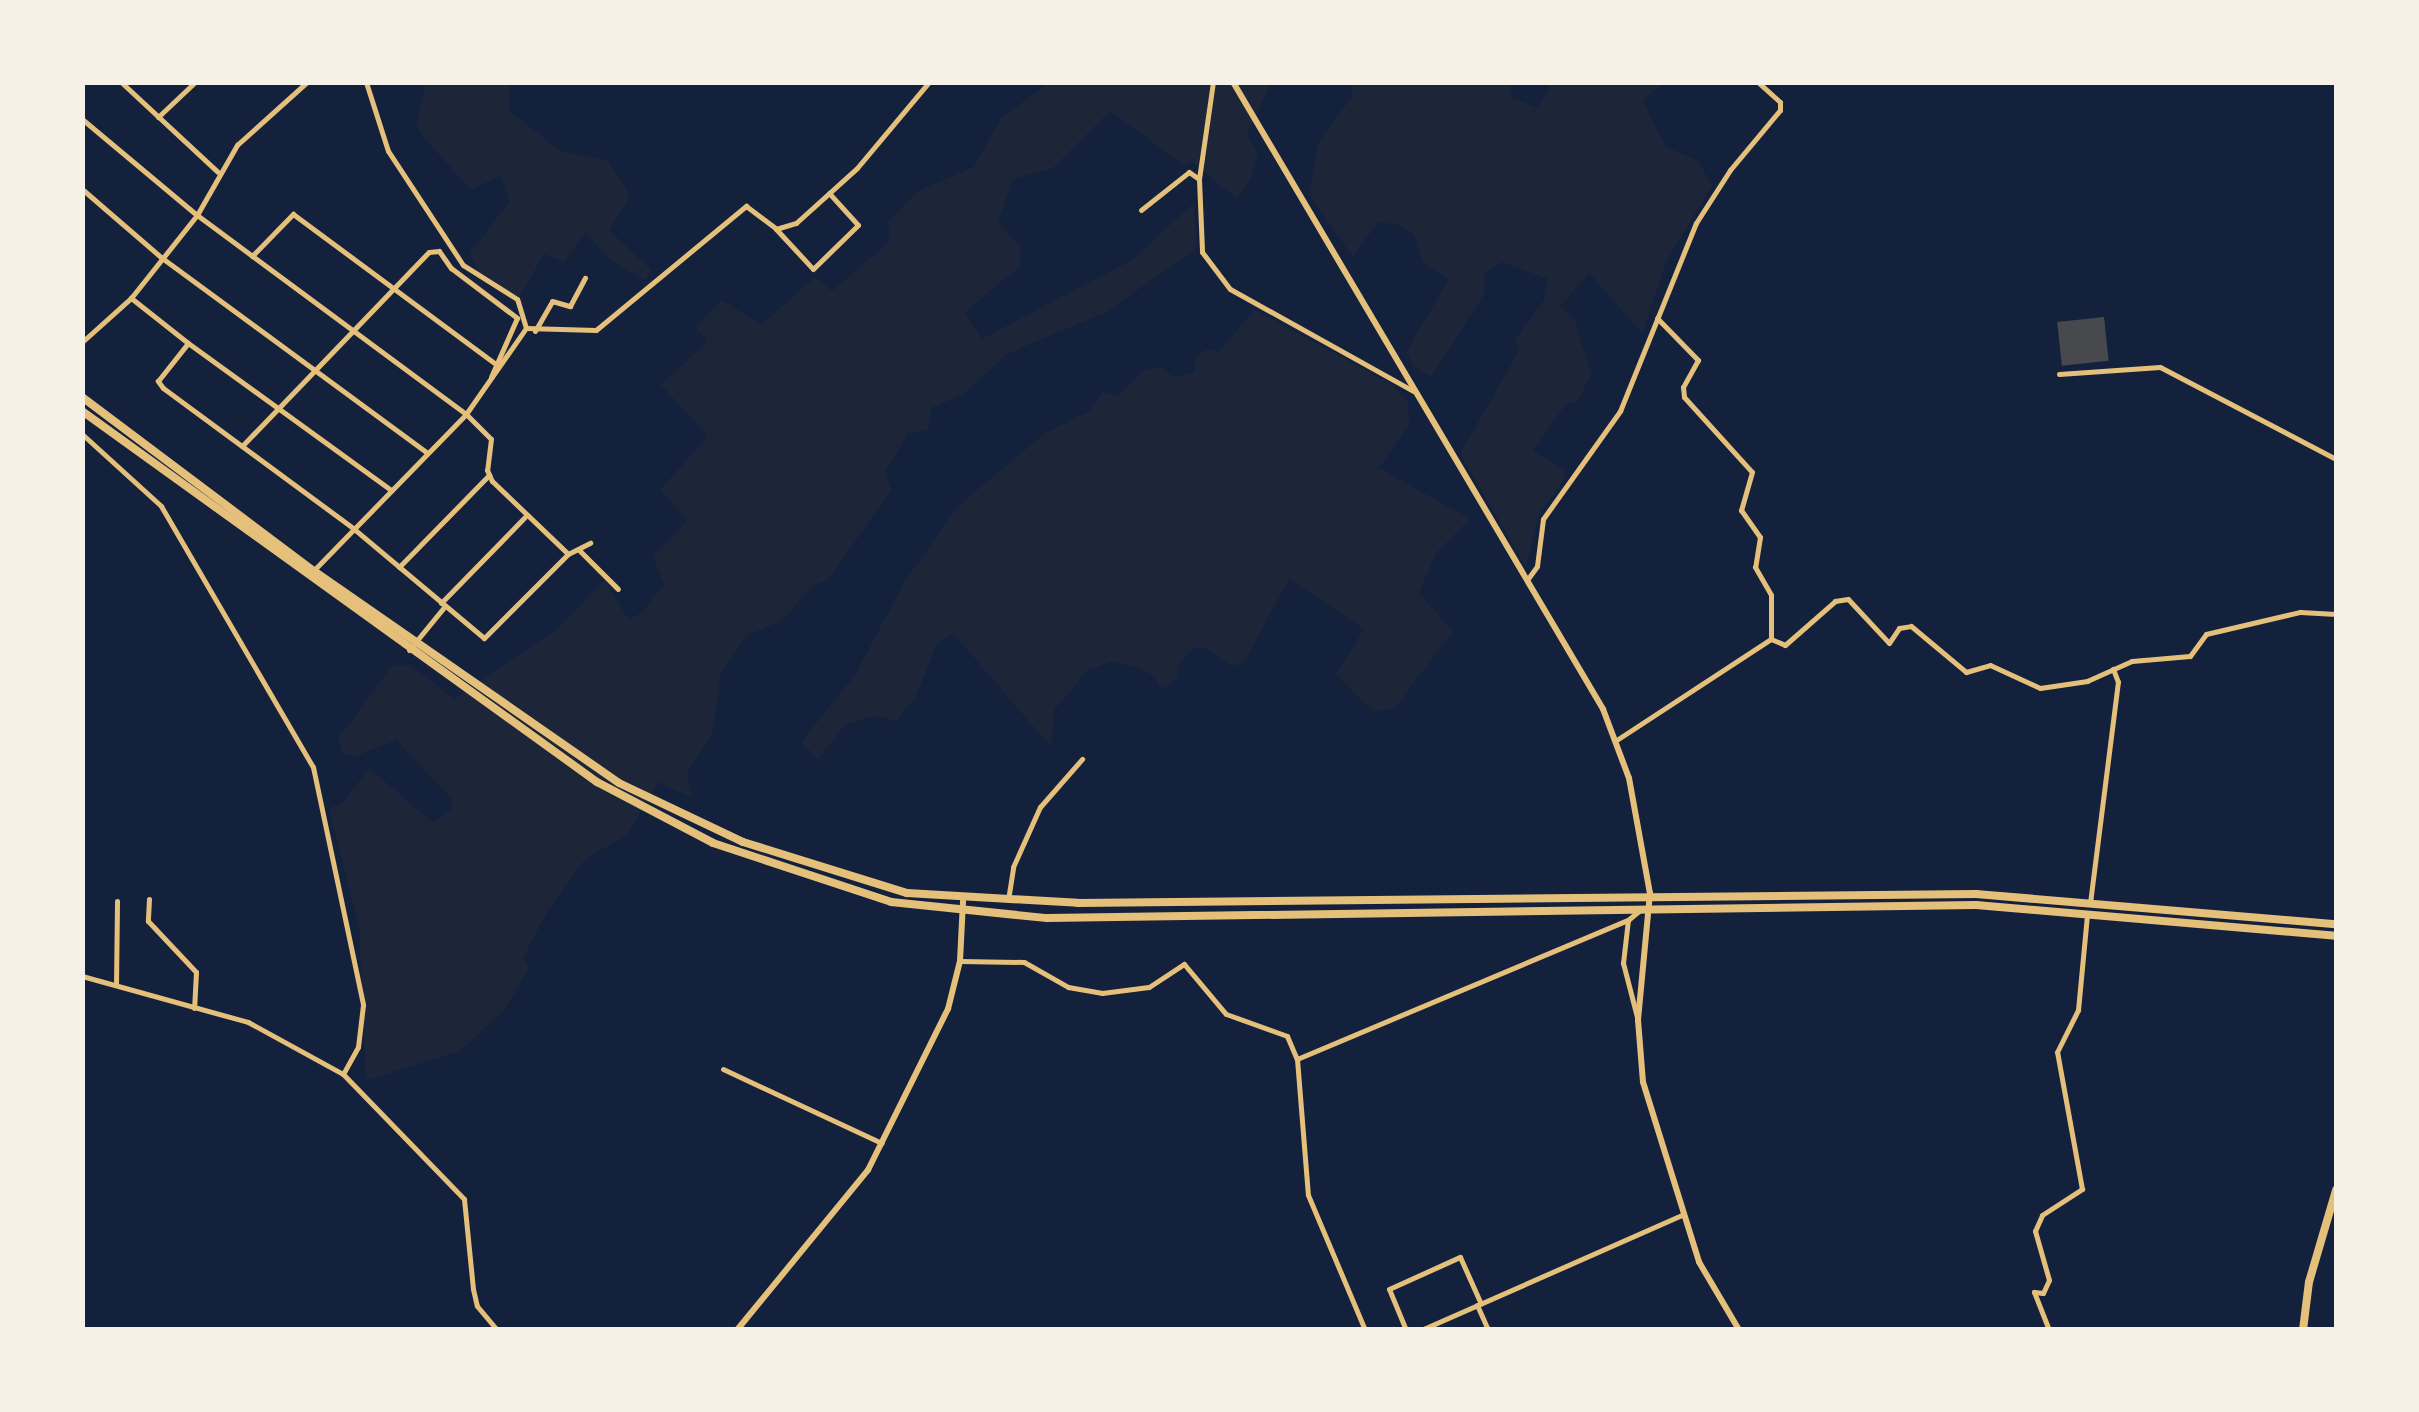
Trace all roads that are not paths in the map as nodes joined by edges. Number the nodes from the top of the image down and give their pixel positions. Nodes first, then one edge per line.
1 (120, 82) edge
2 (195, 82) edge
3 (308, 82) edge
4 (366, 82) edge
5 (929, 82) edge
6 (1213, 82) edge
7 (1233, 82) edge
8 (1758, 82) edge
9 (158, 117) junction
10 (82, 119) edge
11 (218, 172) junction
12 (1199, 179) junction
13 (82, 189) edge
14 (829, 194) junction
15 (1141, 210) dead end
16 (197, 215) junction
17 (776, 229) junction
18 (252, 256) junction
19 (162, 258) junction
20 (585, 278) dead end
21 (389, 288) junction
22 (131, 298) junction
23 (1657, 318) junction
24 (526, 328) junction
25 (351, 330) junction
26 (536, 331) junction
27 (82, 342) edge
28 (188, 343) junction
29 (494, 363) junction
30 (314, 370) junction
31 (2059, 374) dead end
32 (491, 380) junction
33 (1414, 391) junction
34 (82, 398) edge
35 (278, 408) junction
36 (82, 411) edge
37 (466, 414) junction
38 (82, 434) edge
39 (242, 446) junction
40 (427, 454) junction
41 (2336, 459) edge
42 (489, 476) junction
43 (391, 490) junction
44 (525, 517) junction
45 (354, 528) junction
46 (590, 543) dead end
47 (579, 550) junction
48 (568, 554) junction
49 (400, 567) junction
50 (311, 574) junction
51 (1527, 580) junction
52 (618, 589) dead end
53 (443, 604) junction
54 (2336, 614) edge
55 (1771, 639) junction
56 (412, 647) junction
57 (2114, 668) junction
58 (1615, 741) junction
59 (1082, 759) dead end
60 (1650, 893) junction
61 (149, 899) dead end
62 (1008, 900) junction
63 (118, 901) dead end
64 (964, 901) junction
65 (2090, 902) junction
66 (1646, 910) junction
67 (963, 912) junction
68 (2088, 913) junction
69 (1628, 920) junction
70 (2336, 924) edge
71 (2336, 936) edge
72 (960, 961) junction
73 (82, 976) edge
74 (116, 985) junction
75 (194, 1008) junction
76 (1638, 1020) junction
77 (1297, 1060) junction
78 (723, 1069) dead end
79 (344, 1074) junction
80 (882, 1143) junction
81 (2336, 1190) edge
82 (1682, 1215) junction
83 (1479, 1304) junction
84 (497, 1330) edge
85 (737, 1330) edge
86 (1364, 1330) edge
87 (1406, 1330) edge
88 (1421, 1330) edge
89 (1488, 1330) edge
90 (1740, 1330) edge
91 (2049, 1330) edge
92 (2303, 1330) edge

1 - 9 street
2 - 9 street
3 - 11 street
4 - 24 street
5 - 14 street
6 - 12 street
7 - 33 street
8 - 23 street
9 - 11 street
10 - 16 street
11 - 16 street
12 - 15 street
12 - 33 street
13 - 19 street
14 - 17 street
14 - 17 street
16 - 18 street
16 - 19 street
17 - 26 street
18 - 21 street
18 - 25 street
19 - 22 street
19 - 30 street
20 - 26 street
21 - 25 street
21 - 29 street
21 - 29 street
22 - 27 street
22 - 28 street
23 - 51 street
23 - 55 street
24 - 26 street
24 - 32 street
25 - 30 street
25 - 37 street
28 - 35 street
28 - 39 street
29 - 32 street
30 - 35 street
30 - 40 street
31 - 41 street
32 - 37 street
33 - 51 street
34 - 50 main road
35 - 39 street
35 - 43 street
36 - 50 main road
37 - 40 street
37 - 42 street
38 - 79 street
39 - 45 street
40 - 43 street
42 - 44 street
42 - 49 street
43 - 45 street
44 - 48 street
44 - 53 street
45 - 49 street
45 - 50 street
46 - 47 street
47 - 48 street
47 - 52 street
48 - 53 street
49 - 53 street
50 - 56 main road
51 - 58 street
53 - 56 street
54 - 57 street
55 - 57 street
55 - 58 street
56 - 64 main road
56 - 67 main road
57 - 65 street
58 - 60 street
59 - 62 street
60 - 62 main road
60 - 65 main road
60 - 66 street
61 - 75 street
62 - 64 main road
63 - 74 street
64 - 67 street
65 - 68 street
65 - 70 main road
66 - 67 main road
66 - 68 main road
66 - 69 street
66 - 76 street
67 - 72 street
68 - 71 main road
68 - 91 street
69 - 76 street
69 - 77 street
72 - 77 street
72 - 80 street
73 - 74 street
74 - 75 street
75 - 79 street
76 - 82 street
77 - 86 street
78 - 80 street
79 - 84 street
80 - 85 street
81 - 92 main road
82 - 83 street
82 - 90 street
83 - 87 street
83 - 88 street
83 - 89 street

